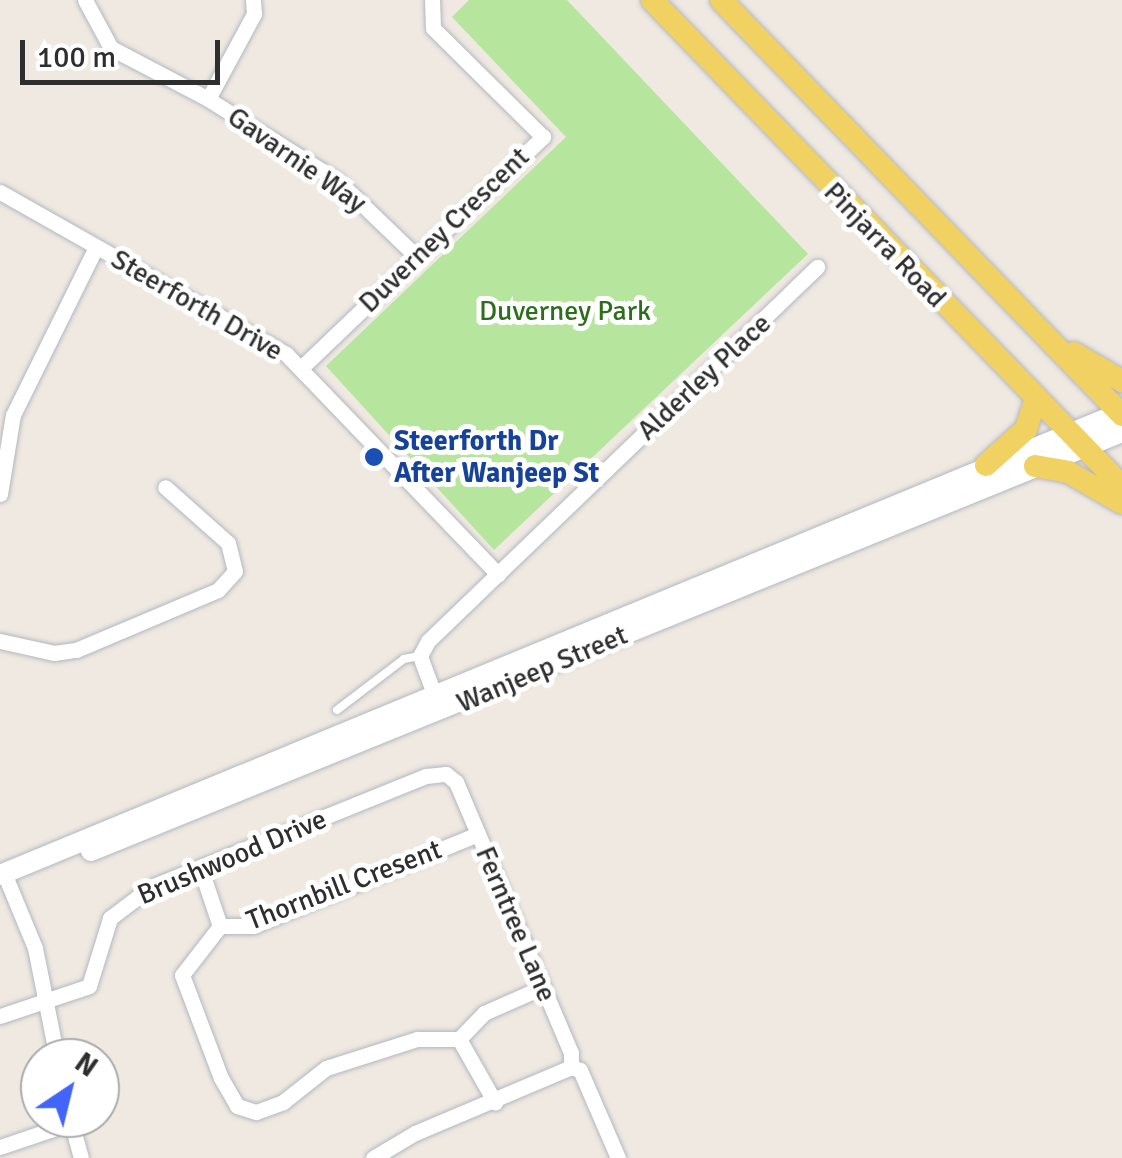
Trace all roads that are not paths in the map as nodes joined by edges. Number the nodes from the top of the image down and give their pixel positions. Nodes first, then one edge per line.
1 (85, 0) edge
2 (253, 0) edge
3 (432, 0) edge
4 (652, 0) edge
5 (673, 0) edge
6 (722, 0) edge
7 (706, 57) junction
8 (208, 98) junction
9 (0, 192) edge
10 (96, 247) junction
11 (416, 256) junction
12 (818, 267) dead end
13 (1034, 326) junction
14 (301, 368) junction
15 (1122, 381) edge
16 (1035, 401) junction
17 (6, 410) edge
18 (1121, 418) edge
19 (1076, 441) junction
20 (986, 465) junction
21 (1034, 466) junction
22 (1122, 486) edge
23 (165, 487) dead end
24 (0, 494) edge
25 (1122, 503) edge
26 (880, 518) junction
27 (498, 574) junction
28 (0, 641) edge
29 (420, 656) junction
30 (437, 702) junction
31 (338, 710) dead end
32 (456, 782) joint
33 (478, 834) junction
34 (200, 867) junction
35 (3, 880) edge
36 (220, 926) junction
37 (543, 987) junction
38 (46, 1005) junction
39 (0, 1016) edge
40 (53, 1038) edge
41 (459, 1039) junction
42 (571, 1067) junction
43 (494, 1102) junction
44 (25, 1138) edge
45 (400, 1142) junction
46 (0, 1147) edge
47 (373, 1158) edge
48 (407, 1158) edge
49 (618, 1158) edge

1 - 8 street, Gavarnie Way
2 - 8 street
3 - 11 street, Duverney Crescent
4 - 7 main road, Pinjarra Road
5 - 7 main road
6 - 13 main road, Pinjarra Road
7 - 16 main road, Pinjarra Road
8 - 11 street, Gavarnie Way
9 - 10 street, Steerforth Drive
10 - 14 street, Steerforth Drive
10 - 17 street
11 - 14 street, Duverney Crescent
12 - 27 street, Alderley Place
13 - 15 main road
13 - 18 main road, Pinjarra Road
14 - 27 street, Steerforth Drive
16 - 19 main road, Pinjarra Road
16 - 20 main road
17 - 24 street
18 - 19 main road
19 - 20 main road, Wanjeep Street
19 - 21 main road, Wanjeep Street
19 - 22 main road, Pinjarra Road
20 - 26 main road, Wanjeep Street
21 - 25 main road
21 - 26 main road, Wanjeep Street
23 - 28 street
26 - 30 main road, Wanjeep Street
27 - 29 street, Alderley Place
29 - 30 street
29 - 31 lane, Alderley Place
30 - 35 main road, Wanjeep Street
32 - 33 street, Ferntree Lane
32 - 34 street, Brushwood Drive
33 - 36 street, Thornbill Cresent
33 - 37 street, Ferntree Lane
34 - 36 street
34 - 38 street, Brushwood Drive
35 - 38 street
36 - 41 street, Thornbill Cresent
37 - 41 street
37 - 42 street, Ferntree Lane
38 - 39 street, Brushwood Drive
38 - 40 street
41 - 43 street
42 - 43 street
42 - 49 street, Ferntree Lane
43 - 45 street
44 - 46 street
45 - 47 street
45 - 48 street

